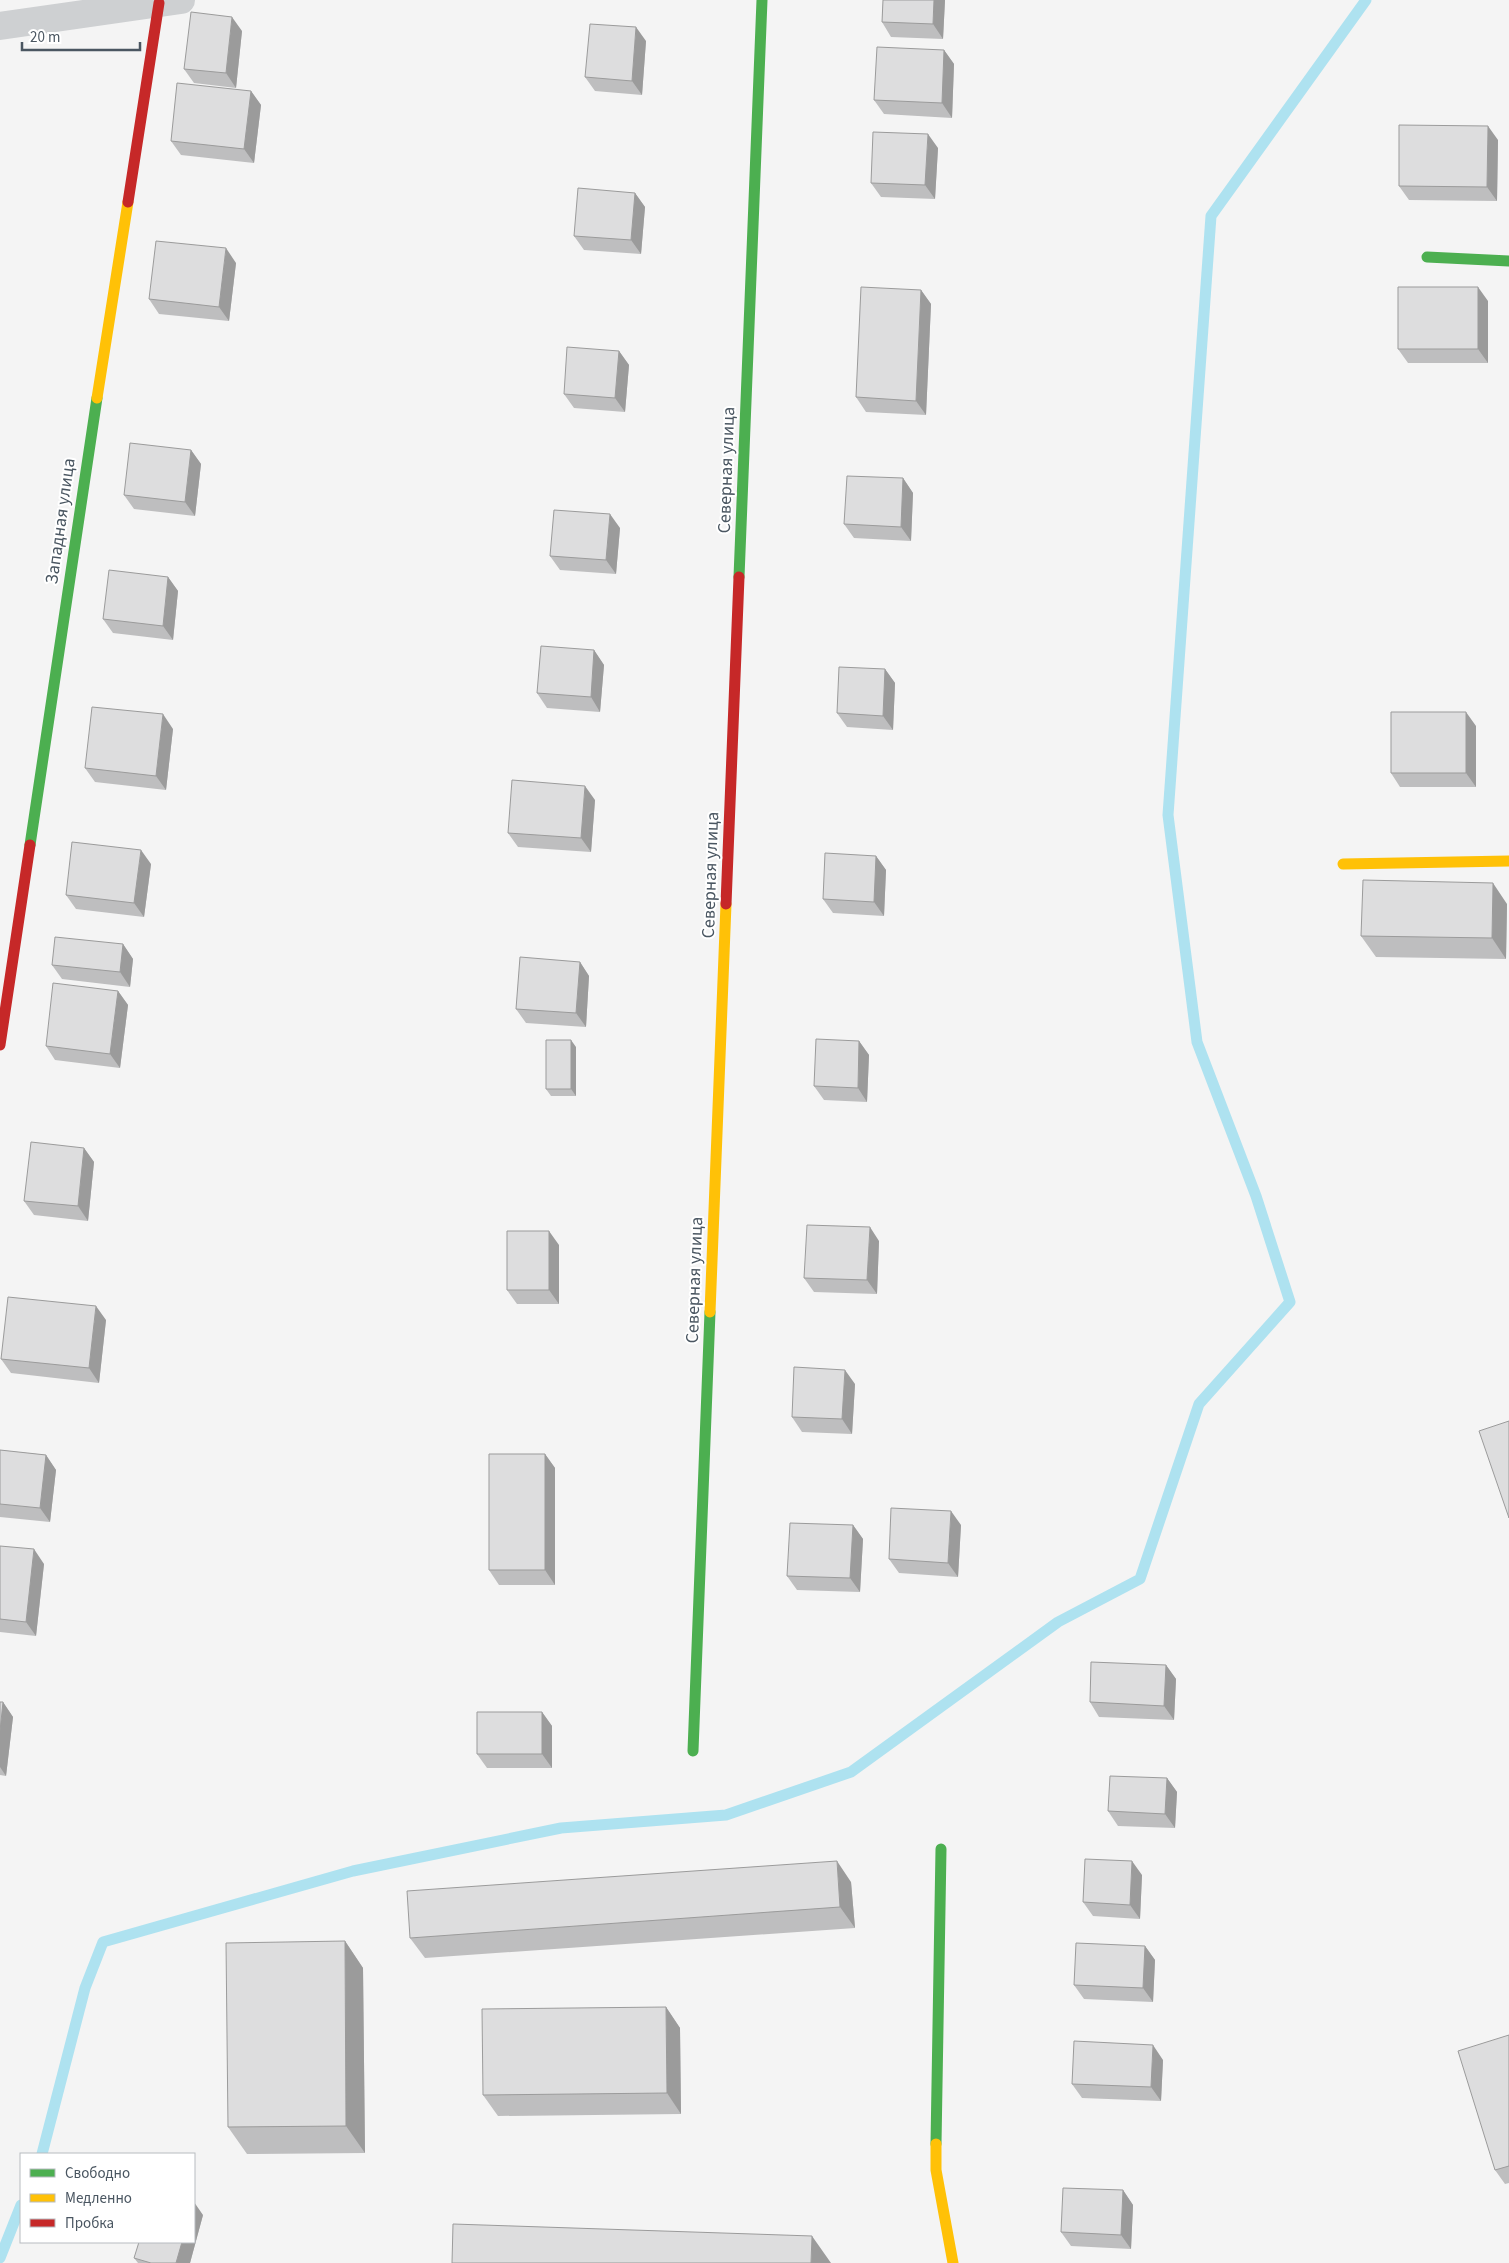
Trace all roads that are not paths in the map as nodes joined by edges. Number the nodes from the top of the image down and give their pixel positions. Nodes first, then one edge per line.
1 (762, 0) edge
2 (170, 2) edge
3 (0, 26) edge
4 (1427, 258) dead end
5 (1509, 261) edge
6 (1509, 861) edge
7 (1343, 864) dead end
8 (0, 1046) edge
9 (693, 1751) dead end
10 (941, 1849) dead end
11 (953, 2263) edge

1 - 9 street, Северная улица
2 - 3 street
2 - 8 street, Западная улица
4 - 5 street
6 - 7 street
10 - 11 street

